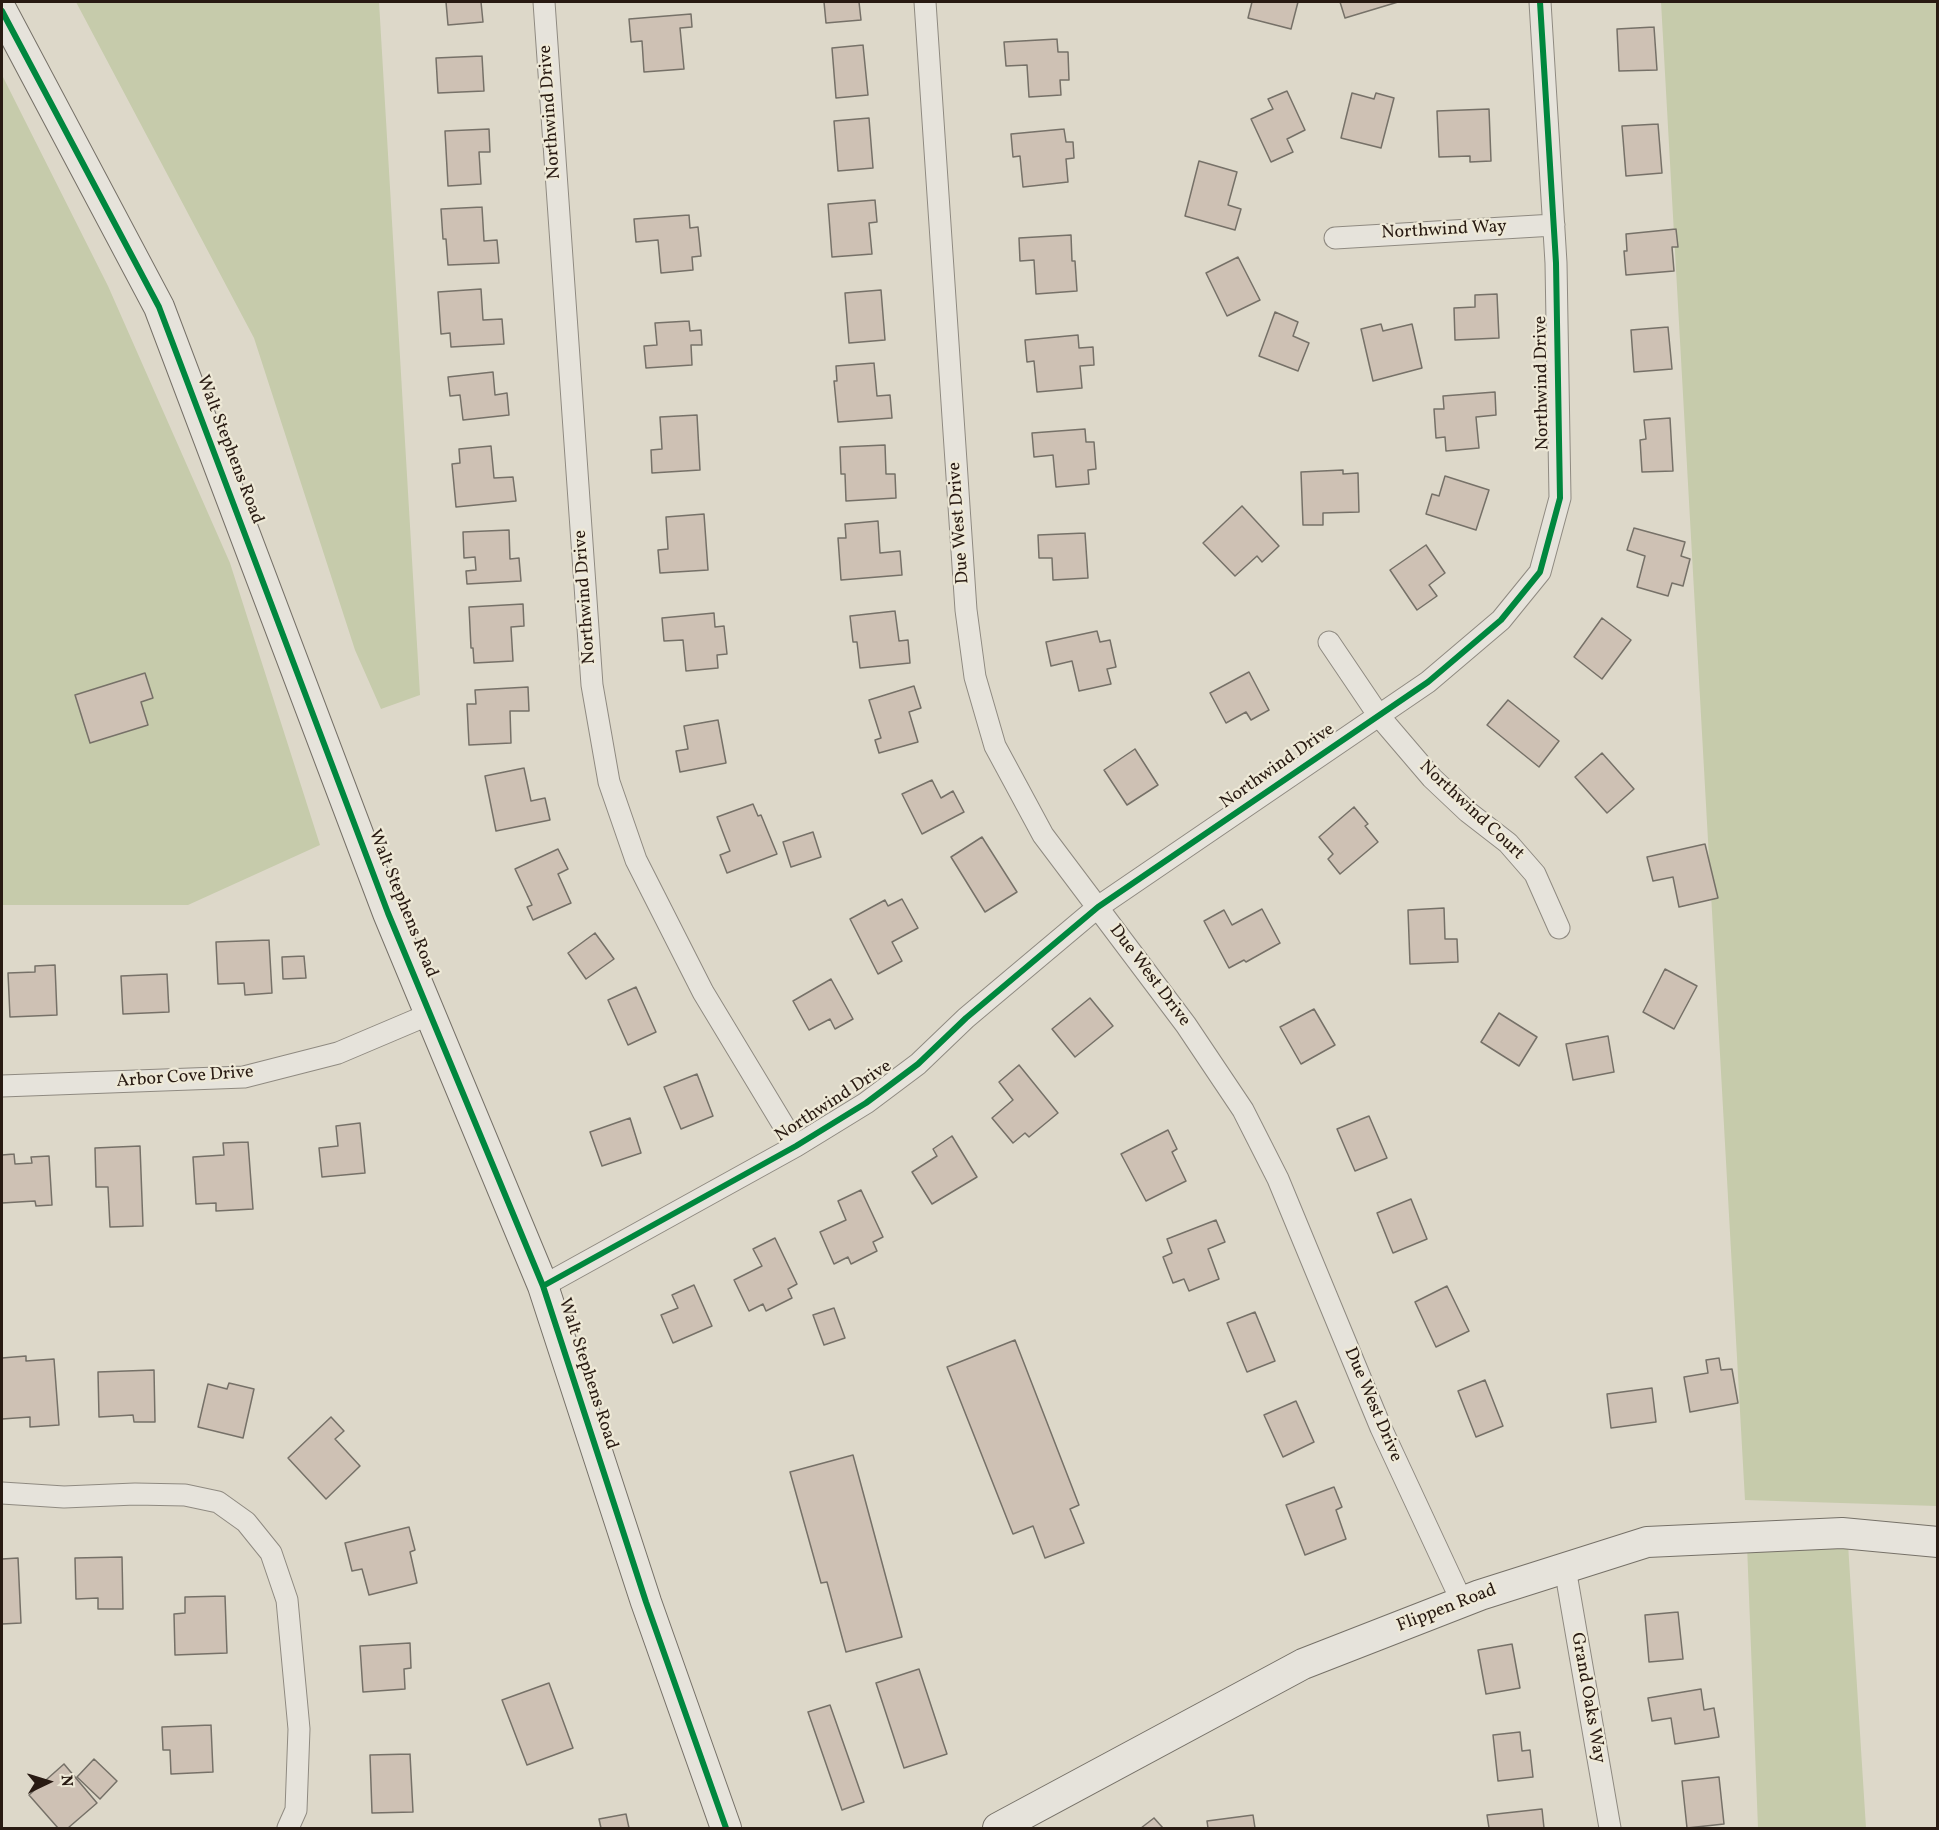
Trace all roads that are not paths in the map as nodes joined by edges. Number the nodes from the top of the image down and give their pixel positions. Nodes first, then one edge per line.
1 (543, 2) edge
2 (925, 2) edge
3 (1540, 2) edge
4 (2, 11) edge
5 (1554, 225) junction
6 (1335, 238) dead end
7 (1329, 642) dead end
8 (1379, 716) junction
9 (1098, 907) junction
10 (1559, 928) dead end
11 (430, 1014) junction
12 (2, 1086) edge
13 (796, 1146) junction
14 (543, 1286) junction
15 (2, 1493) edge
16 (1938, 1542) edge
17 (1565, 1568) junction
18 (1462, 1602) junction
19 (725, 1825) edge
20 (288, 1828) edge
21 (998, 1828) edge
22 (1610, 1828) edge

1 - 13 street, Northwind Drive
2 - 9 street, Due West Drive
3 - 5 street, Northwind Drive
4 - 11 street, Walt Stephens Road
5 - 6 street, Northwind Way
5 - 8 street, Northwind Drive
7 - 8 street, Northwind Court
8 - 9 street, Northwind Drive
8 - 10 street, Northwind Court
9 - 13 street, Northwind Drive
9 - 18 street, Due West Drive
11 - 12 street, Arbor Cove Drive
11 - 14 street, Walt Stephens Road
13 - 14 street, Northwind Drive
14 - 19 street, Walt Stephens Road
15 - 20 street
16 - 17 street, Flippen Road
17 - 18 street, Flippen Road
17 - 22 street, Grand Oaks Way
18 - 21 street, Flippen Road

